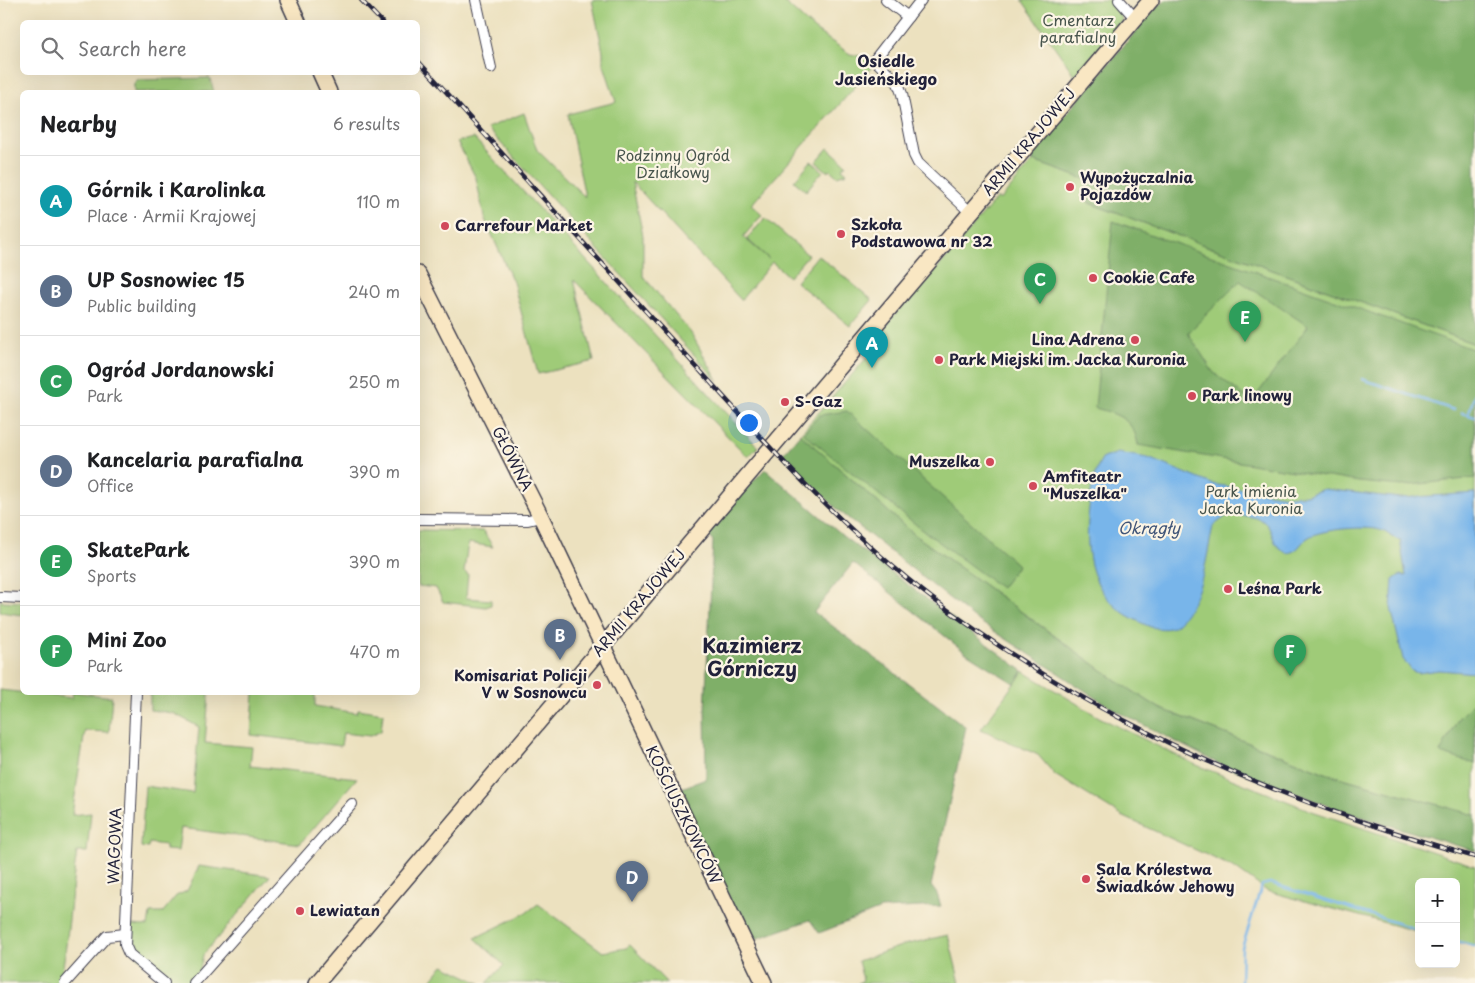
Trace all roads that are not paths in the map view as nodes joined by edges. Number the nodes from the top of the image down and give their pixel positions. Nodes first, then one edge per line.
1 (288, 0) edge
2 (476, 0) edge
3 (886, 0) edge
4 (921, 0) edge
5 (1119, 0) edge
6 (1151, 0) edge
7 (908, 17) junction
8 (1135, 18) junction
9 (297, 20) edge
10 (492, 68) dead end
11 (321, 75) edge
12 (328, 90) edge
13 (970, 212) junction
14 (420, 278) edge
15 (542, 517) junction
16 (420, 519) edge
17 (0, 597) edge
18 (20, 598) edge
19 (603, 646) junction
20 (583, 669) junction
21 (616, 675) junction
22 (136, 695) edge
23 (352, 804) dead end
24 (126, 934) junction
25 (65, 983) edge
26 (164, 983) edge
27 (194, 983) edge
28 (317, 983) edge
29 (764, 983) edge

1 - 9 street
2 - 10 street
3 - 7 street
4 - 7 street
5 - 8 street
6 - 8 street, ARMII KRAJOWEJ
7 - 13 street
8 - 13 street, ARMII KRAJOWEJ
11 - 12 street
13 - 19 street, ARMII KRAJOWEJ
14 - 15 street, GŁÓWNA
15 - 16 street
15 - 19 street, GŁÓWNA
17 - 18 street
19 - 20 street, ARMII KRAJOWEJ
19 - 21 street, KOŚCIUSZKOWCÓW
20 - 21 street
20 - 28 street, ARMII KRAJOWEJ
21 - 29 street, KOŚCIUSZKOWCÓW
22 - 24 street, WAGOWA
23 - 27 street
24 - 25 street
24 - 26 street, WAGOWA

